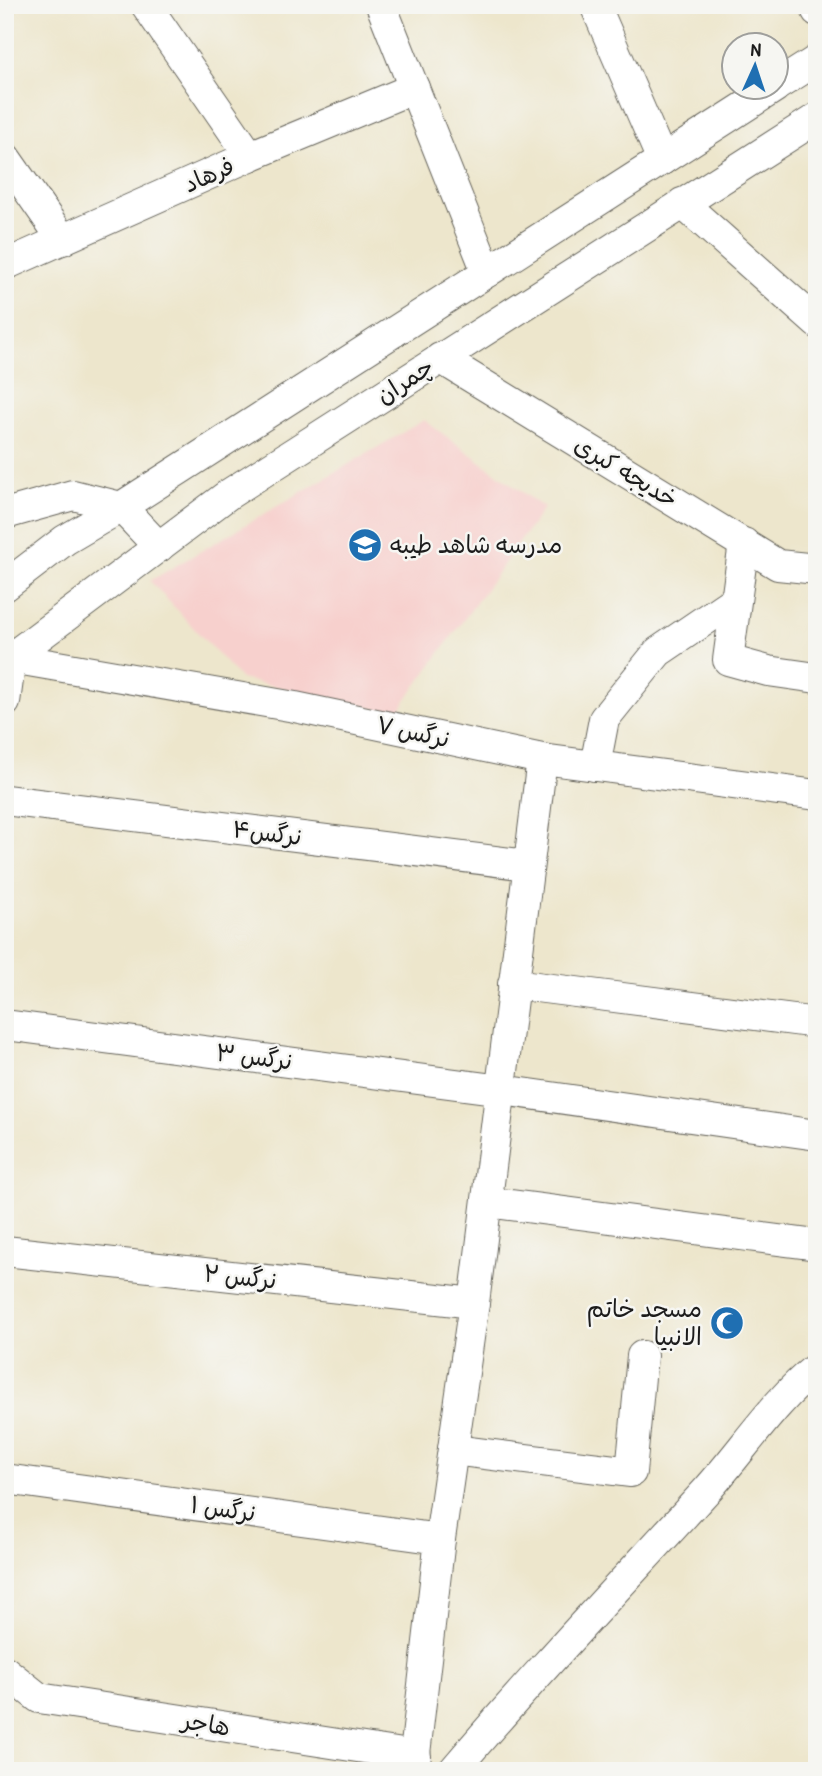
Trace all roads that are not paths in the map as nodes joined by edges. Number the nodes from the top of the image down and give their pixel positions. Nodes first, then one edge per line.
1 (146, 5) edge
2 (381, 5) edge
3 (595, 5) edge
4 (814, 5) edge
5 (817, 11) edge
6 (817, 60) edge
7 (790, 77) edge
8 (414, 88) junction
9 (752, 102) edge
10 (817, 118) edge
11 (250, 156) junction
12 (5, 157) edge
13 (662, 160) junction
14 (682, 202) junction
15 (63, 240) junction
16 (5, 265) edge
17 (487, 272) junction
18 (817, 323) edge
19 (440, 358) junction
20 (121, 507) junction
21 (5, 514) edge
22 (744, 543) junction
23 (159, 547) junction
24 (817, 569) edge
25 (5, 586) edge
26 (736, 599) junction
27 (8, 660) edge
28 (817, 678) edge
29 (5, 702) edge
30 (542, 759) junction
31 (595, 766) junction
32 (817, 795) edge
33 (5, 800) edge
34 (528, 866) junction
35 (513, 984) junction
36 (817, 1023) edge
37 (5, 1025) edge
38 (502, 1090) junction
39 (817, 1135) edge
40 (487, 1202) junction
41 (817, 1245) edge
42 (5, 1251) edge
43 (474, 1303) junction
44 (642, 1356) dead end
45 (817, 1367) edge
46 (453, 1450) junction
47 (5, 1479) edge
48 (440, 1539) junction
49 (5, 1671) edge
50 (415, 1764) edge
51 (453, 1771) edge

1 - 11 street
2 - 8 street
3 - 13 street
4 - 5 street
6 - 7 street, چمران
8 - 11 street, فرهاد
8 - 17 street
9 - 13 street, چمران
10 - 14 street, چمران
11 - 15 street, فرهاد
12 - 15 street
13 - 17 street, چمران
14 - 18 street
14 - 19 street, چمران
15 - 16 street, فرهاد
17 - 20 street, چمران
19 - 22 street, خدیجه کبری
19 - 23 street, چمران
20 - 21 street
20 - 23 street
20 - 25 street, چمران
22 - 24 street, خدیجه کبری
22 - 26 street
23 - 27 street, چمران
26 - 28 street
26 - 31 street
27 - 29 street
27 - 30 street, نرگس ۷
30 - 31 street, نرگس ۷
30 - 34 street
31 - 32 street, نرگس ۷
33 - 34 street, نرگس۴
34 - 35 street
35 - 36 street
35 - 38 street
37 - 38 street, نرگس ۳
38 - 39 street, نرگس ۳
38 - 40 street
40 - 41 street
40 - 43 street
42 - 43 street, نرگس ۲
43 - 46 street
44 - 46 street
45 - 51 street
46 - 48 street
47 - 48 street, نرگس ۱
48 - 50 street
49 - 50 street, هاجر

